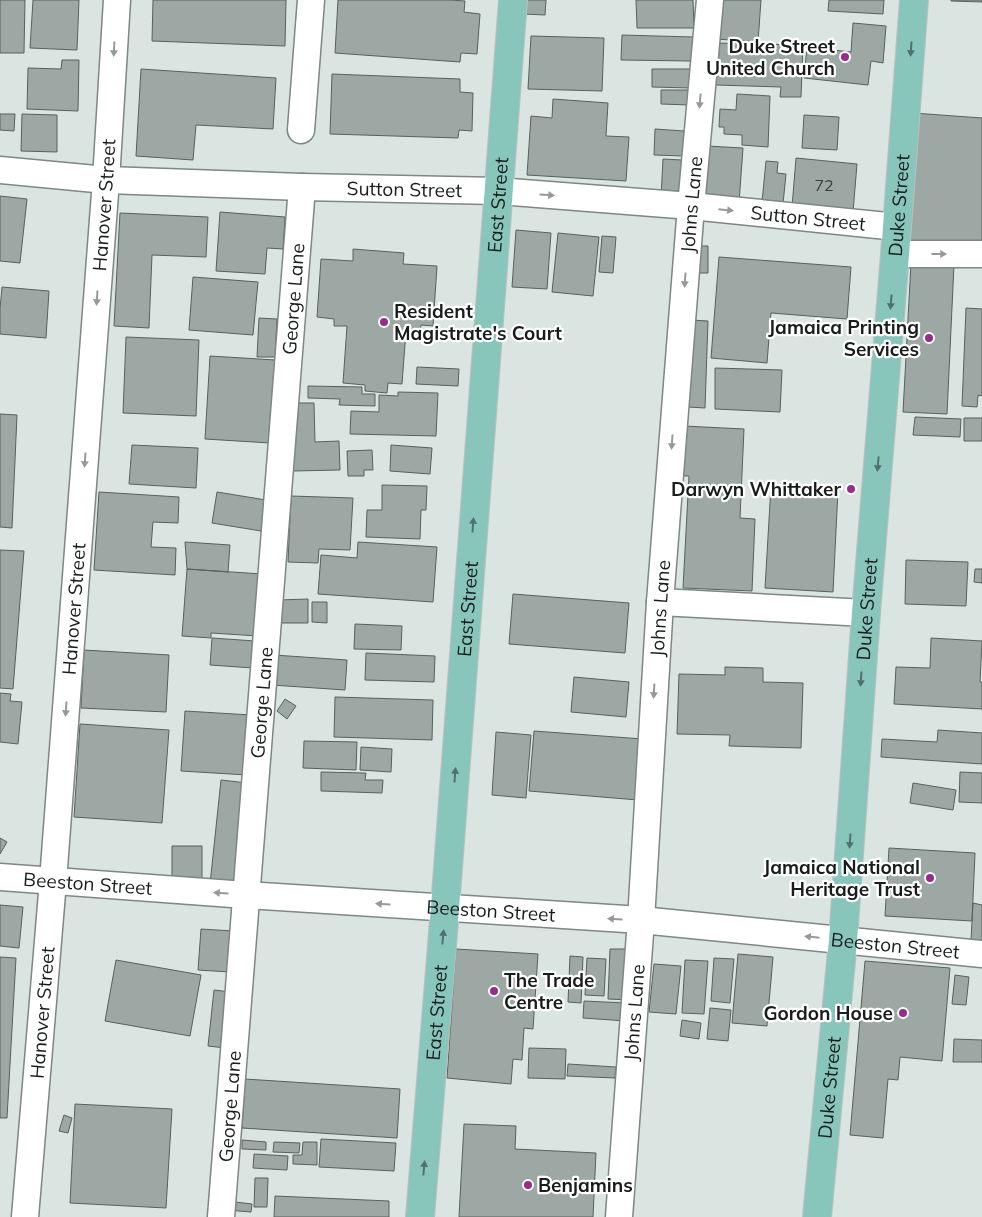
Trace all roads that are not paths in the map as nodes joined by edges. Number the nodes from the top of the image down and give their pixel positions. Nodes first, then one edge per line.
1 (116, 0) edge
2 (311, 0) edge
3 (513, 0) edge
4 (710, 0) edge
5 (914, 0) edge
6 (301, 130) dead end
7 (0, 170) edge
8 (106, 180) junction
9 (302, 187) junction
10 (498, 191) junction
11 (691, 206) junction
12 (897, 227) junction
13 (895, 254) junction
14 (982, 254) edge
15 (660, 602) junction
16 (866, 613) junction
17 (0, 877) edge
18 (53, 881) junction
19 (246, 895) junction
20 (445, 908) junction
21 (641, 920) junction
22 (843, 940) junction
23 (982, 954) edge
24 (25, 1217) edge
25 (221, 1217) edge
26 (420, 1217) edge
27 (619, 1217) edge
28 (817, 1217) edge

1 -> 8 street, Hanover Street
2 - 6 street
3 - 10 main road, East Street
4 -> 11 street, Johns Lane
5 -> 12 main road, Duke Street
7 - 8 street, Sutton Street
8 - 9 street, Sutton Street
8 -> 18 street, Hanover Street
9 - 10 street, Sutton Street
9 - 19 street, George Lane
10 -> 11 street, Sutton Street
20 -> 10 main road, East Street
11 -> 12 street, Sutton Street
11 -> 15 street, Johns Lane
12 - 13 main road, Duke Street
13 -> 14 street
13 -> 16 main road, Duke Street
15 - 16 street
15 -> 21 street, Johns Lane
16 -> 22 main road, Duke Street
17 - 18 street, Beeston Street
19 -> 18 street, Beeston Street
18 - 24 street, Hanover Street
20 -> 19 street, Beeston Street
19 - 25 street, George Lane
21 -> 20 street, Beeston Street
26 -> 20 main road, East Street
22 -> 21 street, Beeston Street
21 - 27 street, Johns Lane
22 - 23 street, Beeston Street
22 - 28 main road, Duke Street

